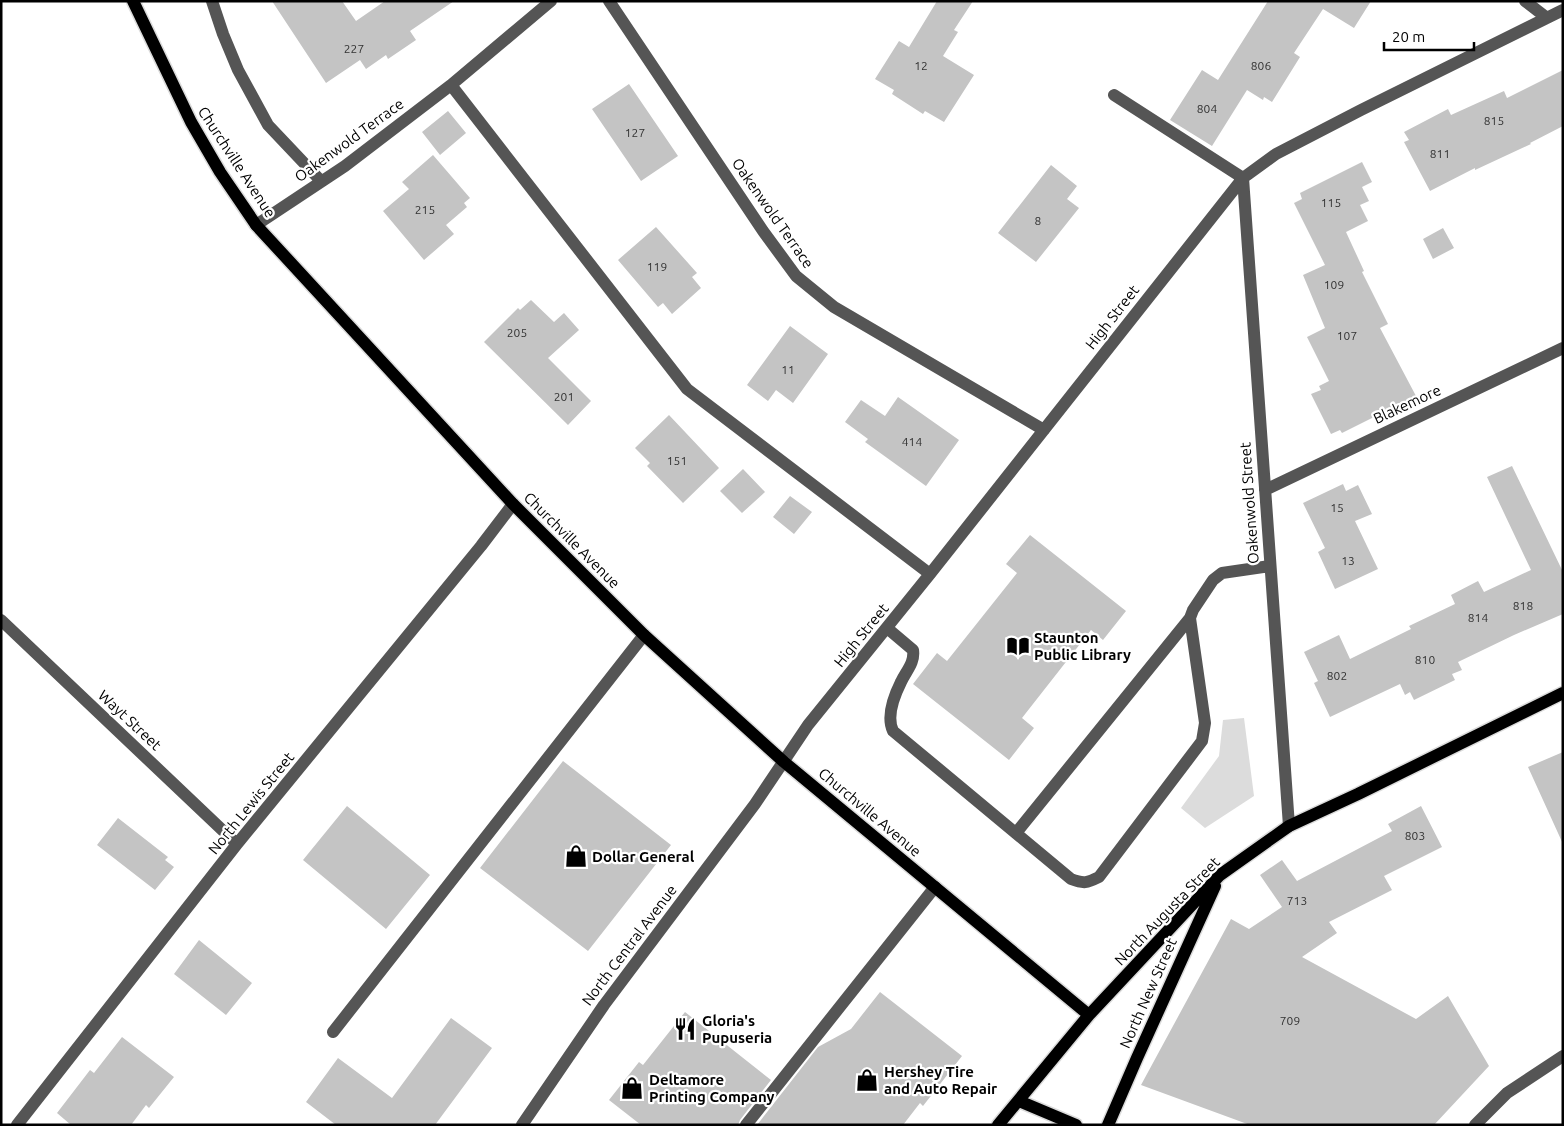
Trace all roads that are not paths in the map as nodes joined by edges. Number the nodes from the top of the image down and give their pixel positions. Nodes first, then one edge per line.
1 (133, 1) edge
2 (212, 1) edge
3 (551, 1) edge
4 (609, 1) edge
5 (1524, 1) edge
6 (1563, 10) edge
7 (1547, 18) junction
8 (451, 85) junction
9 (1114, 95) dead end
10 (1242, 178) junction
11 (321, 181) junction
12 (256, 225) junction
13 (1563, 348) edge
14 (1044, 430) junction
15 (1264, 490) junction
16 (513, 504) junction
17 (1270, 566) junction
18 (930, 574) junction
19 (1190, 618) junction
20 (1, 620) edge
21 (887, 628) junction
22 (644, 635) junction
23 (1563, 693) edge
24 (784, 762) junction
25 (1289, 826) junction
26 (1016, 833) junction
27 (237, 844) junction
28 (1220, 875) junction
29 (935, 887) junction
30 (1089, 1015) junction
31 (333, 1032) dead end
32 (1563, 1056) edge
33 (1019, 1101) junction
34 (17, 1125) edge
35 (522, 1125) edge
36 (746, 1125) edge
37 (998, 1125) edge
38 (1076, 1125) edge
39 (1108, 1125) edge
40 (1475, 1125) edge

1 - 12 main road, Churchville Avenue
2 - 11 street
3 - 8 street, Oakenwold Terrace
4 - 14 street, Oakenwold Terrace
5 - 7 street
6 - 7 street, High Street
7 - 10 street, High Street
8 - 11 street, Oakenwold Terrace
8 - 18 street
9 - 10 street
10 - 14 street, High Street
10 - 15 street, Oakenwold Street
11 - 12 street, Oakenwold Terrace
12 - 16 main road, Churchville Avenue
13 - 15 street, Blakemore
14 - 18 street, High Street
15 - 17 street, Oakenwold Street
16 - 22 main road, Churchville Avenue
16 - 27 street, North Lewis Street
17 - 19 street
17 - 25 street, Oakenwold Street
18 - 21 street, High Street
19 - 26 street
19 - 26 street
20 - 27 street, Wayt Street
21 - 24 street, High Street
21 - 26 street
22 - 24 main road, Churchville Avenue
22 - 31 street
23 - 25 main road, North Augusta Street
24 - 29 main road, Churchville Avenue
24 - 35 street, North Central Avenue
25 - 28 main road, North Augusta Street
27 - 34 street, North Lewis Street
28 - 30 main road, North Augusta Street
28 - 39 main road, North New Street
29 - 30 main road, Churchville Avenue
29 - 36 street
30 - 33 main road, North Augusta Street
32 - 40 street
33 - 37 main road, North Augusta Street
33 - 38 main road

